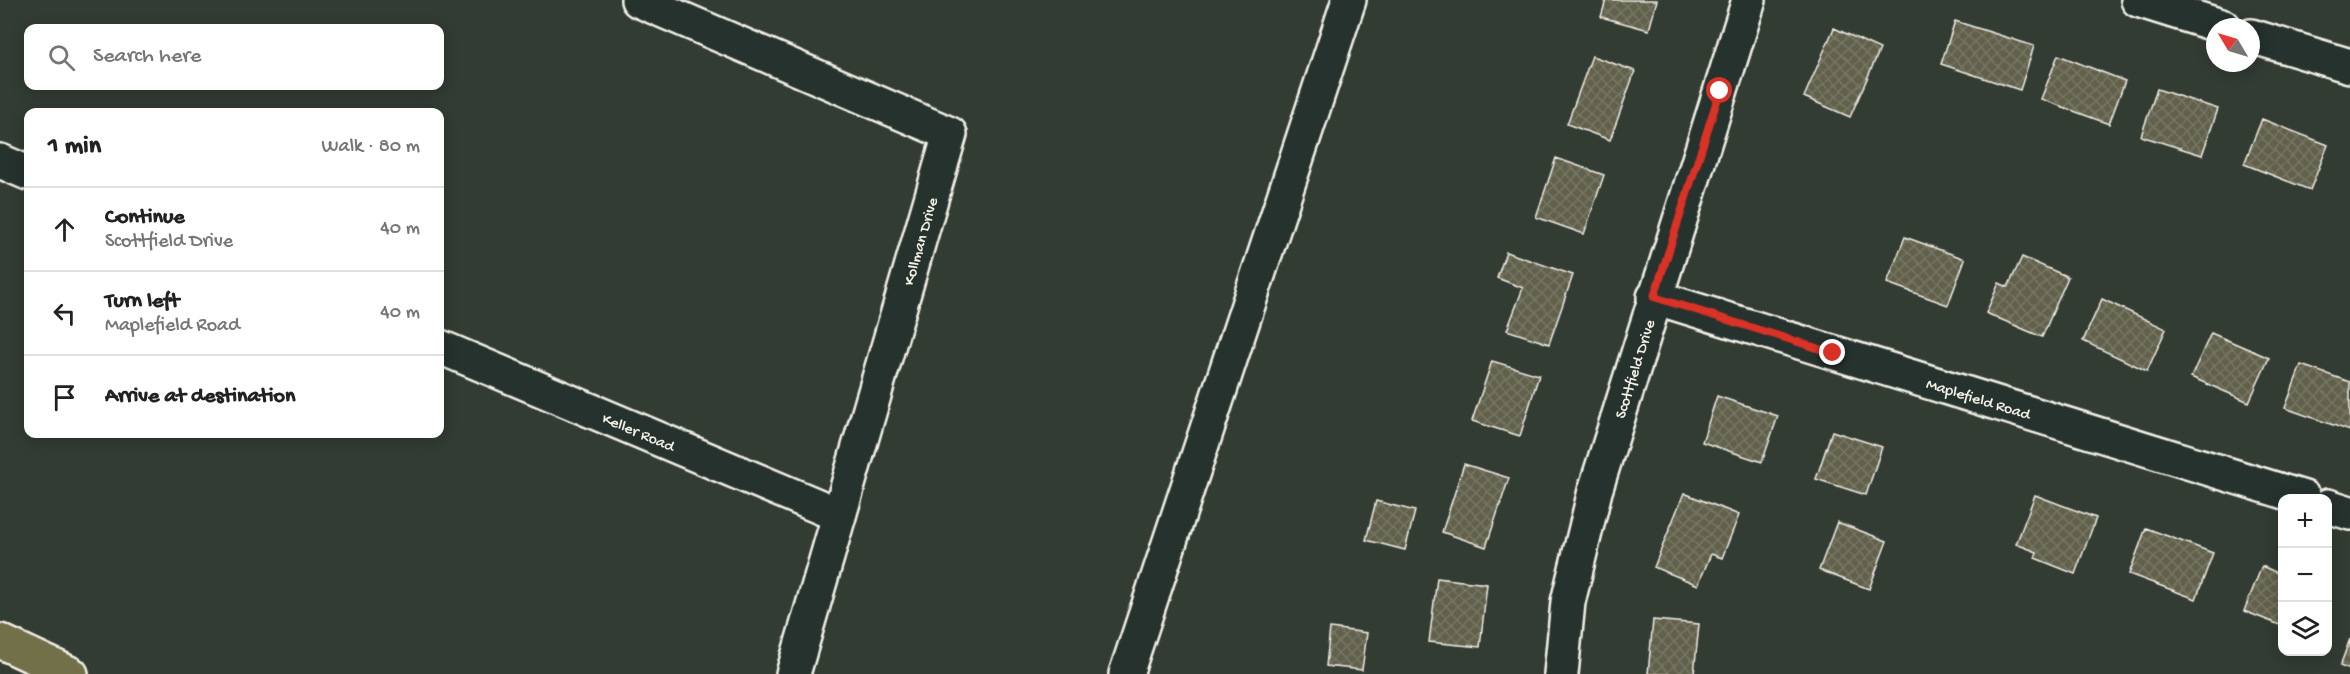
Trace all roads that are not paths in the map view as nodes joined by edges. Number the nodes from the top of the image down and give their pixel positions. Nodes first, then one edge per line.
1 (638, 0) edge
2 (1349, 0) edge
3 (1749, 0) edge
4 (2138, 0) edge
5 (2206, 21) edge
6 (2260, 39) edge
7 (2350, 66) edge
8 (0, 161) edge
9 (24, 171) edge
10 (1654, 297) junction
11 (444, 349) edge
12 (2291, 494) edge
13 (2332, 507) edge
14 (2350, 513) edge
15 (839, 515) junction
16 (0, 641) edge
17 (71, 674) edge
18 (792, 674) edge
19 (1126, 674) edge
20 (1561, 674) edge

1 - 15 street, Kollman Drive
2 - 19 street
3 - 10 street, Scottfield Drive
4 - 5 street
6 - 7 street
8 - 9 street
10 - 12 street, Maplefield Road
10 - 20 street, Scottfield Drive
11 - 15 street, Keller Road
13 - 14 street
15 - 18 street, Kollman Drive
16 - 17 main road

